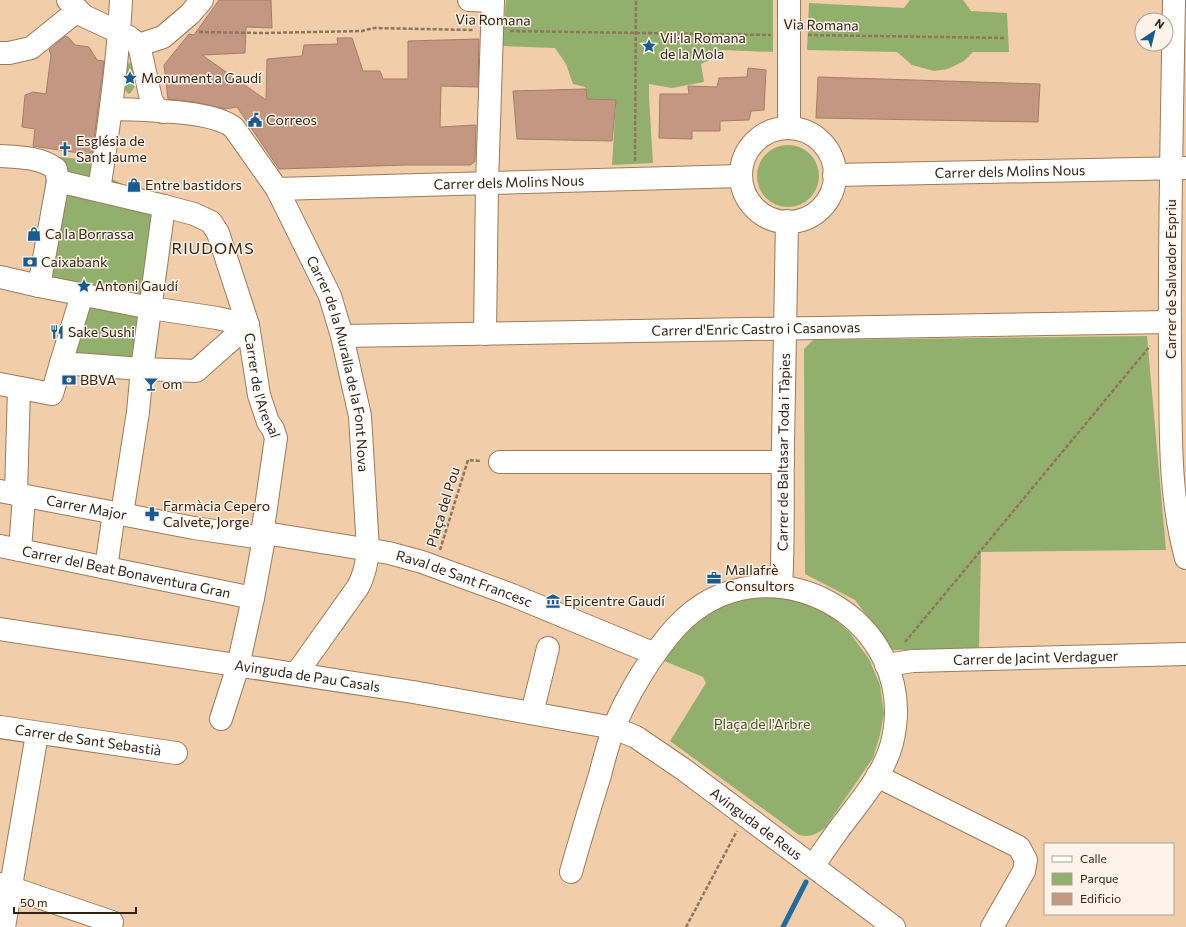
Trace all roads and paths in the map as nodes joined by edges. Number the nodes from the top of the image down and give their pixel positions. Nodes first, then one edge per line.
1 (121, 0) edge
2 (202, 0) edge
3 (469, 0) edge
4 (636, 0) edge
5 (789, 0) edge
6 (1174, 0) edge
7 (493, 1) edge
8 (73, 5) edge
9 (172, 29) junction
10 (492, 30) junction
11 (120, 32) junction
12 (635, 32) junction
13 (789, 35) junction
14 (1006, 38) dead end
15 (139, 44) junction
16 (0, 53) edge
17 (111, 109) junction
18 (163, 112) junction
19 (789, 128) junction
20 (0, 156) edge
21 (1179, 169) edge
22 (834, 175) junction
23 (741, 176) junction
24 (635, 179) junction
25 (58, 181) junction
26 (488, 184) junction
27 (277, 189) junction
28 (99, 190) junction
29 (164, 206) junction
30 (787, 222) junction
31 (0, 277) edge
32 (39, 286) junction
33 (82, 295) junction
34 (151, 308) junction
35 (1170, 322) junction
36 (248, 325) junction
37 (786, 329) junction
38 (485, 334) junction
39 (342, 336) junction
40 (61, 363) junction
41 (142, 370) junction
42 (9, 386) edge
43 (500, 462) joint
44 (783, 462) junction
45 (13, 493) edge
46 (118, 513) junction
47 (265, 533) junction
48 (10, 548) edge
49 (368, 549) junction
50 (1186, 558) edge
51 (435, 567) junction
52 (106, 568) junction
53 (780, 587) junction
54 (253, 598) junction
55 (0, 629) edge
56 (548, 648) dead end
57 (655, 654) junction
58 (1186, 654) edge
59 (886, 665) junction
60 (238, 666) junction
61 (296, 674) junction
62 (532, 712) junction
63 (221, 719) dead end
64 (0, 727) edge
65 (614, 728) junction
66 (37, 734) junction
67 (176, 753) dead end
68 (877, 776) junction
69 (746, 815) junction
70 (813, 866) junction
71 (571, 872) dead end
72 (6, 886) edge
73 (112, 922) dead end
74 (4, 927) edge
75 (686, 927) edge
76 (894, 927) edge
77 (992, 927) edge

1 - 11 street
2 - 9 street
3 - 7 street
4 - 12 path
5 - 13 street
6 - 21 street, Carrer de Salvador Espriu
7 - 10 street
8 - 11 street
8 - 16 street
9 - 10 path, Via Romana
9 - 15 street
10 - 12 path, Via Romana
10 - 26 street
11 - 15 street
11 - 17 street
12 - 13 path, Via Romana
12 - 24 path
13 - 14 path, Via Romana
13 - 19 street
15 - 18 street
17 - 18 street, Carrer de la Muralla de la Font Nova
17 - 28 street
18 - 27 street, Carrer de la Muralla de la Font Nova
19 - 22 street
19 - 23 street
20 - 25 street
21 - 22 street, Carrer dels Molins Nous
21 - 35 street, Carrer de Salvador Espriu
22 - 30 street
23 - 24 street, Carrer dels Molins Nous
23 - 30 street
24 - 26 street, Carrer dels Molins Nous
25 - 28 street
25 - 32 street
26 - 27 street, Carrer dels Molins Nous
26 - 38 street
27 - 39 street, Carrer de la Muralla de la Font Nova
28 - 29 street
29 - 34 street
29 - 36 street, Carrer de l'Arenal
30 - 37 street, Carrer de Baltasar Toda i Tàpies
31 - 32 street
32 - 33 street
33 - 34 street
33 - 40 street
34 - 36 street
34 - 41 street
35 - 37 street, Carrer d'Enric Castro i Casanovas
35 - 50 street, Carrer de Salvador Espriu
35 - 59 path
36 - 41 street
36 - 47 street, Carrer de l'Arenal
37 - 38 street, Carrer d'Enric Castro i Casanovas
37 - 44 street, Carrer de Baltasar Toda i Tàpies
38 - 39 street, Carrer d'Enric Castro i Casanovas
39 - 49 street, Carrer de la Muralla de la Font Nova
40 - 41 street
40 - 42 street
41 - 46 street
42 - 45 street
43 - 44 street
43 - 51 path, Plaça del Pou
44 - 53 street, Carrer de Baltasar Toda i Tàpies
45 - 46 street, Carrer Major
45 - 48 street
46 - 47 street, Carrer Major
46 - 52 street
47 - 49 street, Raval de Sant Francesc
47 - 54 street, Carrer de l'Arenal
48 - 52 street, Carrer del Beat Bonaventura Gran
49 - 51 street, Raval de Sant Francesc
49 - 61 street, Carrer de la Muralla de la Font Nova
51 - 57 street, Raval de Sant Francesc
52 - 54 street, Carrer del Beat Bonaventura Gran
53 - 57 street
53 - 59 street
54 - 60 street, Carrer de l'Arenal
55 - 60 street, Avinguda de Pau Casals
56 - 62 street
57 - 65 street
58 - 59 street, Carrer de Jacint Verdaguer
59 - 68 street
60 - 61 street, Avinguda de Pau Casals
60 - 63 street, Carrer de l'Arenal
61 - 62 street, Avinguda de Pau Casals
62 - 65 street, Avinguda de Pau Casals
64 - 66 street, Carrer de Sant Sebastià
65 - 69 street, Avinguda de Reus
65 - 71 street
66 - 67 street, Carrer de Sant Sebastià
66 - 72 street
68 - 70 street
68 - 77 street
69 - 70 street, Avinguda de Reus
69 - 75 path
70 - 76 street, Avinguda de Reus
72 - 73 street
72 - 74 street

